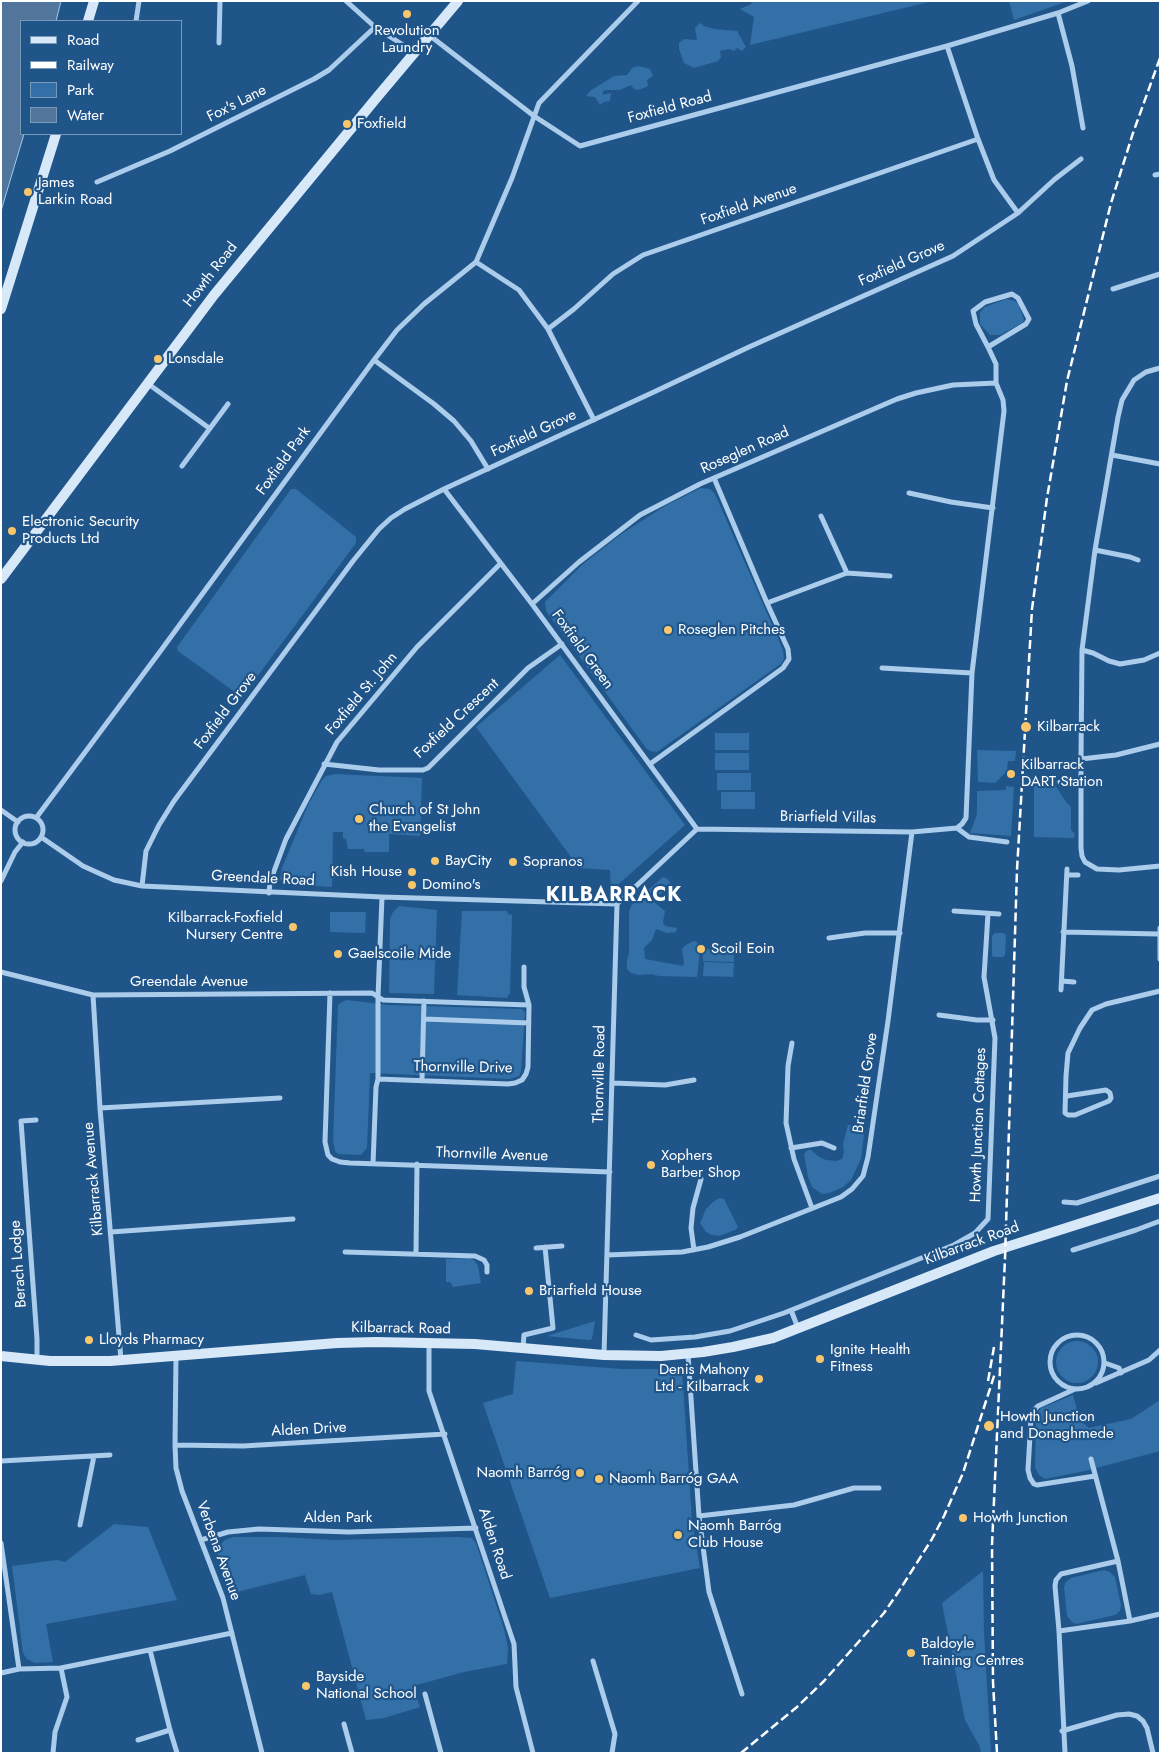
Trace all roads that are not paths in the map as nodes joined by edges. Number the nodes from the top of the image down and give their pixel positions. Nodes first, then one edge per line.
1 (94, 1) edge
2 (140, 1) edge
3 (220, 1) edge
4 (346, 1) edge
5 (458, 1) edge
6 (638, 1) edge
7 (1088, 1) edge
8 (1058, 13) junction
9 (88, 20) edge
10 (136, 20) edge
11 (375, 27) junction
12 (428, 35) junction
13 (219, 43) dead end
14 (947, 46) junction
15 (414, 52) junction
16 (534, 116) junction
17 (1083, 128) dead end
18 (56, 135) edge
19 (978, 139) junction
20 (1081, 159) dead end
21 (96, 182) dead end
22 (1018, 213) junction
23 (476, 262) junction
24 (1160, 274) edge
25 (1113, 289) dead end
26 (1, 309) edge
27 (548, 329) junction
28 (988, 347) junction
29 (374, 360) junction
30 (1160, 368) edge
31 (147, 383) junction
32 (996, 383) junction
33 (228, 404) dead end
34 (594, 420) junction
35 (209, 428) junction
36 (1112, 455) junction
37 (1160, 464) edge
38 (182, 466) dead end
39 (488, 469) junction
40 (714, 478) junction
41 (444, 489) junction
42 (909, 493) dead end
43 (993, 508) junction
44 (821, 516) dead end
45 (1096, 550) junction
46 (1138, 560) dead end
47 (500, 564) junction
48 (847, 573) junction
49 (890, 576) dead end
50 (1, 579) edge
51 (532, 604) junction
52 (766, 604) junction
53 (562, 644) junction
54 (1082, 650) junction
55 (1160, 653) edge
56 (882, 668) dead end
57 (972, 673) junction
58 (1160, 744) edge
59 (1081, 759) junction
60 (324, 764) junction
61 (650, 764) junction
62 (1081, 780) junction
63 (1060, 782) dead end
64 (1, 810) edge
65 (36, 818) junction
66 (18, 822) junction
67 (957, 828) junction
68 (698, 829) junction
69 (912, 832) junction
70 (41, 837) junction
71 (23, 842) junction
72 (1007, 842) dead end
73 (1160, 866) edge
74 (1078, 875) dead end
75 (1, 881) edge
76 (142, 886) junction
77 (269, 893) junction
78 (382, 897) junction
79 (617, 904) junction
80 (954, 911) dead end
81 (988, 914) junction
82 (999, 914) dead end
83 (1159, 931) edge
84 (1063, 932) junction
85 (900, 933) junction
86 (829, 938) dead end
87 (1160, 959) edge
88 (524, 967) dead end
89 (1, 972) edge
90 (1062, 981) junction
91 (1074, 982) dead end
92 (1062, 990) dead end
93 (1160, 991) edge
94 (330, 994) junction
95 (93, 996) junction
96 (378, 997) junction
97 (424, 1001) junction
98 (529, 1004) junction
99 (939, 1015) dead end
100 (424, 1018) junction
101 (993, 1020) junction
102 (529, 1022) junction
103 (792, 1043) dead end
104 (378, 1079) junction
105 (422, 1080) junction
106 (694, 1080) dead end
107 (613, 1083) junction
108 (1066, 1096) junction
109 (280, 1098) dead end
110 (100, 1108) junction
111 (36, 1120) dead end
112 (790, 1148) junction
113 (834, 1148) dead end
114 (373, 1164) junction
115 (417, 1164) junction
116 (610, 1172) junction
117 (1160, 1176) edge
118 (701, 1179) dead end
119 (1160, 1198) edge
120 (1064, 1202) dead end
121 (812, 1208) junction
122 (293, 1219) dead end
123 (1160, 1221) edge
124 (111, 1232) junction
125 (954, 1245) joint
126 (562, 1246) dead end
127 (536, 1248) dead end
128 (544, 1248) junction
129 (694, 1250) junction
130 (1073, 1250) dead end
131 (346, 1252) dead end
132 (416, 1253) junction
133 (607, 1255) junction
134 (488, 1272) dead end
135 (791, 1310) junction
136 (798, 1328) junction
137 (636, 1335) dead end
138 (429, 1344) junction
139 (523, 1347) junction
140 (1160, 1350) edge
141 (688, 1354) junction
142 (176, 1355) junction
143 (604, 1355) junction
144 (1, 1356) edge
145 (37, 1360) junction
146 (121, 1360) junction
147 (1105, 1363) junction
148 (1122, 1372) junction
149 (1092, 1385) junction
150 (1073, 1390) junction
151 (444, 1434) junction
152 (175, 1445) junction
153 (110, 1455) dead end
154 (94, 1456) junction
155 (1091, 1459) dead end
156 (1, 1462) edge
157 (1095, 1476) junction
158 (879, 1488) dead end
159 (699, 1516) junction
160 (80, 1525) dead end
161 (476, 1528) junction
162 (201, 1540) junction
163 (1, 1543) edge
164 (1118, 1561) junction
165 (1160, 1614) edge
166 (1130, 1620) junction
167 (1059, 1631) junction
168 (232, 1633) junction
169 (150, 1650) junction
170 (593, 1661) dead end
171 (61, 1668) junction
172 (19, 1669) junction
173 (1, 1673) edge
174 (426, 1694) dead end
175 (742, 1694) dead end
176 (344, 1724) dead end
177 (170, 1730) junction
178 (1062, 1731) junction
179 (138, 1740) dead end
180 (52, 1753) edge
181 (177, 1753) edge
182 (262, 1753) edge
183 (352, 1753) edge
184 (442, 1753) edge
185 (533, 1753) edge
186 (612, 1753) edge
187 (1065, 1753) edge
188 (1153, 1753) edge

1 - 9 main road
2 - 10 street
3 - 13 street
4 - 11 street
5 - 12 main road, Howth Road
6 - 16 street, Foxfield Park
7 - 8 street, Foxfield Road
8 - 14 street, Foxfield Road
8 - 17 street
11 - 15 street
11 - 21 street, Fox's Lane
12 - 15 main road, Howth Road
12 - 16 street, Foxfield Road
14 - 16 street, Foxfield Road
14 - 19 street
15 - 31 main road, Howth Road
16 - 23 street, Foxfield Park
18 - 26 main road
19 - 22 street
19 - 27 street, Foxfield Avenue
20 - 22 street, Foxfield Grove
22 - 34 street, Foxfield Grove
23 - 27 street
23 - 29 street, Foxfield Park
24 - 25 street
27 - 34 street
28 - 28 street
28 - 32 street
29 - 39 street
29 - 65 street, Foxfield Park
30 - 36 street
31 - 35 street
31 - 50 main road, Howth Road
32 - 40 street, Roseglen Road
32 - 43 street
33 - 35 street
34 - 39 street, Foxfield Grove
35 - 38 street
36 - 37 street
36 - 45 street
39 - 41 street, Foxfield Grove
40 - 51 street, Roseglen Road
40 - 52 street
41 - 47 street, Foxfield Green
41 - 76 street, Foxfield Grove
42 - 43 street
43 - 57 street
44 - 48 street
45 - 46 street
45 - 54 street
47 - 51 street, Foxfield Green
47 - 60 street, Foxfield St. John
48 - 49 street
48 - 52 street
51 - 53 street, Foxfield Green
52 - 61 street
53 - 60 street, Foxfield Crescent
53 - 61 street, Foxfield Green
54 - 55 street
54 - 59 street
56 - 57 street
57 - 67 street
58 - 59 street
59 - 62 street
60 - 77 street, Foxfield St. John
61 - 68 street, Foxfield Green
62 - 63 street
62 - 73 street
64 - 66 street
65 - 66 street
65 - 70 street
66 - 71 street
67 - 69 street, Briarfield Villas
67 - 72 street
68 - 69 street, Briarfield Villas
68 - 79 street
69 - 85 street, Briarfield Grove
70 - 71 street
70 - 76 street, Greendale Road
71 - 75 street
74 - 84 street
76 - 77 street, Greendale Road
77 - 78 street, Greendale Road
78 - 79 street, Greendale Road
78 - 96 street
79 - 107 street, Thornville Road
80 - 81 street
81 - 82 street
81 - 101 street
83 - 84 street
83 - 87 street
84 - 90 street
85 - 86 street
85 - 121 street, Briarfield Grove
88 - 98 street, Thornville Drive
89 - 95 street, Greendale Avenue
90 - 91 street
90 - 92 street
93 - 108 street
94 - 95 street, Greendale Avenue
94 - 96 street, Greendale Avenue
94 - 114 street, Thornville Avenue
95 - 110 street, Kilbarrack Avenue
96 - 97 street, Greendale Avenue
96 - 104 street
97 - 98 street, Greendale Avenue
97 - 100 street
98 - 102 street, Thornville Drive
99 - 101 street
100 - 102 street
100 - 105 street
101 - 125 street, Howth Junction Cottages
102 - 105 street, Thornville Drive
103 - 112 street
104 - 105 street, Thornville Drive
104 - 114 street
106 - 107 street
107 - 116 street, Thornville Road
108 - 108 street
109 - 110 street
110 - 124 street, Kilbarrack Avenue
111 - 145 street, Berach Lodge
112 - 113 street
112 - 121 street
114 - 115 street, Thornville Avenue
115 - 116 street, Thornville Avenue
115 - 132 street
116 - 133 street, Thornville Road
117 - 120 street
118 - 129 street
119 - 136 main road, Kilbarrack Road
121 - 129 street, Briarfield Grove
122 - 124 street
123 - 130 street
124 - 146 street, Kilbarrack Avenue
125 - 135 street, Kilbarrack Road
126 - 128 street
127 - 128 street
128 - 139 street
129 - 133 street, Briarfield Grove
131 - 132 street
132 - 134 street
133 - 143 street, Thornville Road
135 - 136 street
135 - 137 street, Kilbarrack Road
136 - 141 main road, Kilbarrack Road
138 - 139 main road, Kilbarrack Road
138 - 142 main road, Kilbarrack Road
138 - 151 street, Alden Road
139 - 143 main road, Kilbarrack Road
140 - 148 street
141 - 143 main road, Kilbarrack Road
141 - 159 street
142 - 146 main road, Kilbarrack Road
142 - 152 street, Verbena Avenue
144 - 145 main road, Kilbarrack Road
145 - 146 main road, Kilbarrack Road
147 - 148 street
147 - 149 street
147 - 150 street
148 - 149 street
149 - 150 street
150 - 157 street
151 - 152 street, Alden Drive
151 - 161 street, Alden Road
152 - 162 street, Verbena Avenue
153 - 154 street
154 - 156 street
154 - 160 street
155 - 157 street
157 - 164 street
158 - 159 street
159 - 175 street
161 - 162 street, Alden Park
161 - 185 street, Alden Road
162 - 168 street, Verbena Avenue
163 - 172 street
164 - 166 street
164 - 167 street
165 - 166 street
166 - 167 street
167 - 178 street
168 - 169 street
168 - 182 street, Verbena Avenue
169 - 171 street
169 - 177 street
170 - 186 street
171 - 172 street
171 - 180 street
172 - 173 street
174 - 184 street
176 - 183 street
177 - 179 street
177 - 181 street
178 - 187 street
178 - 188 street

